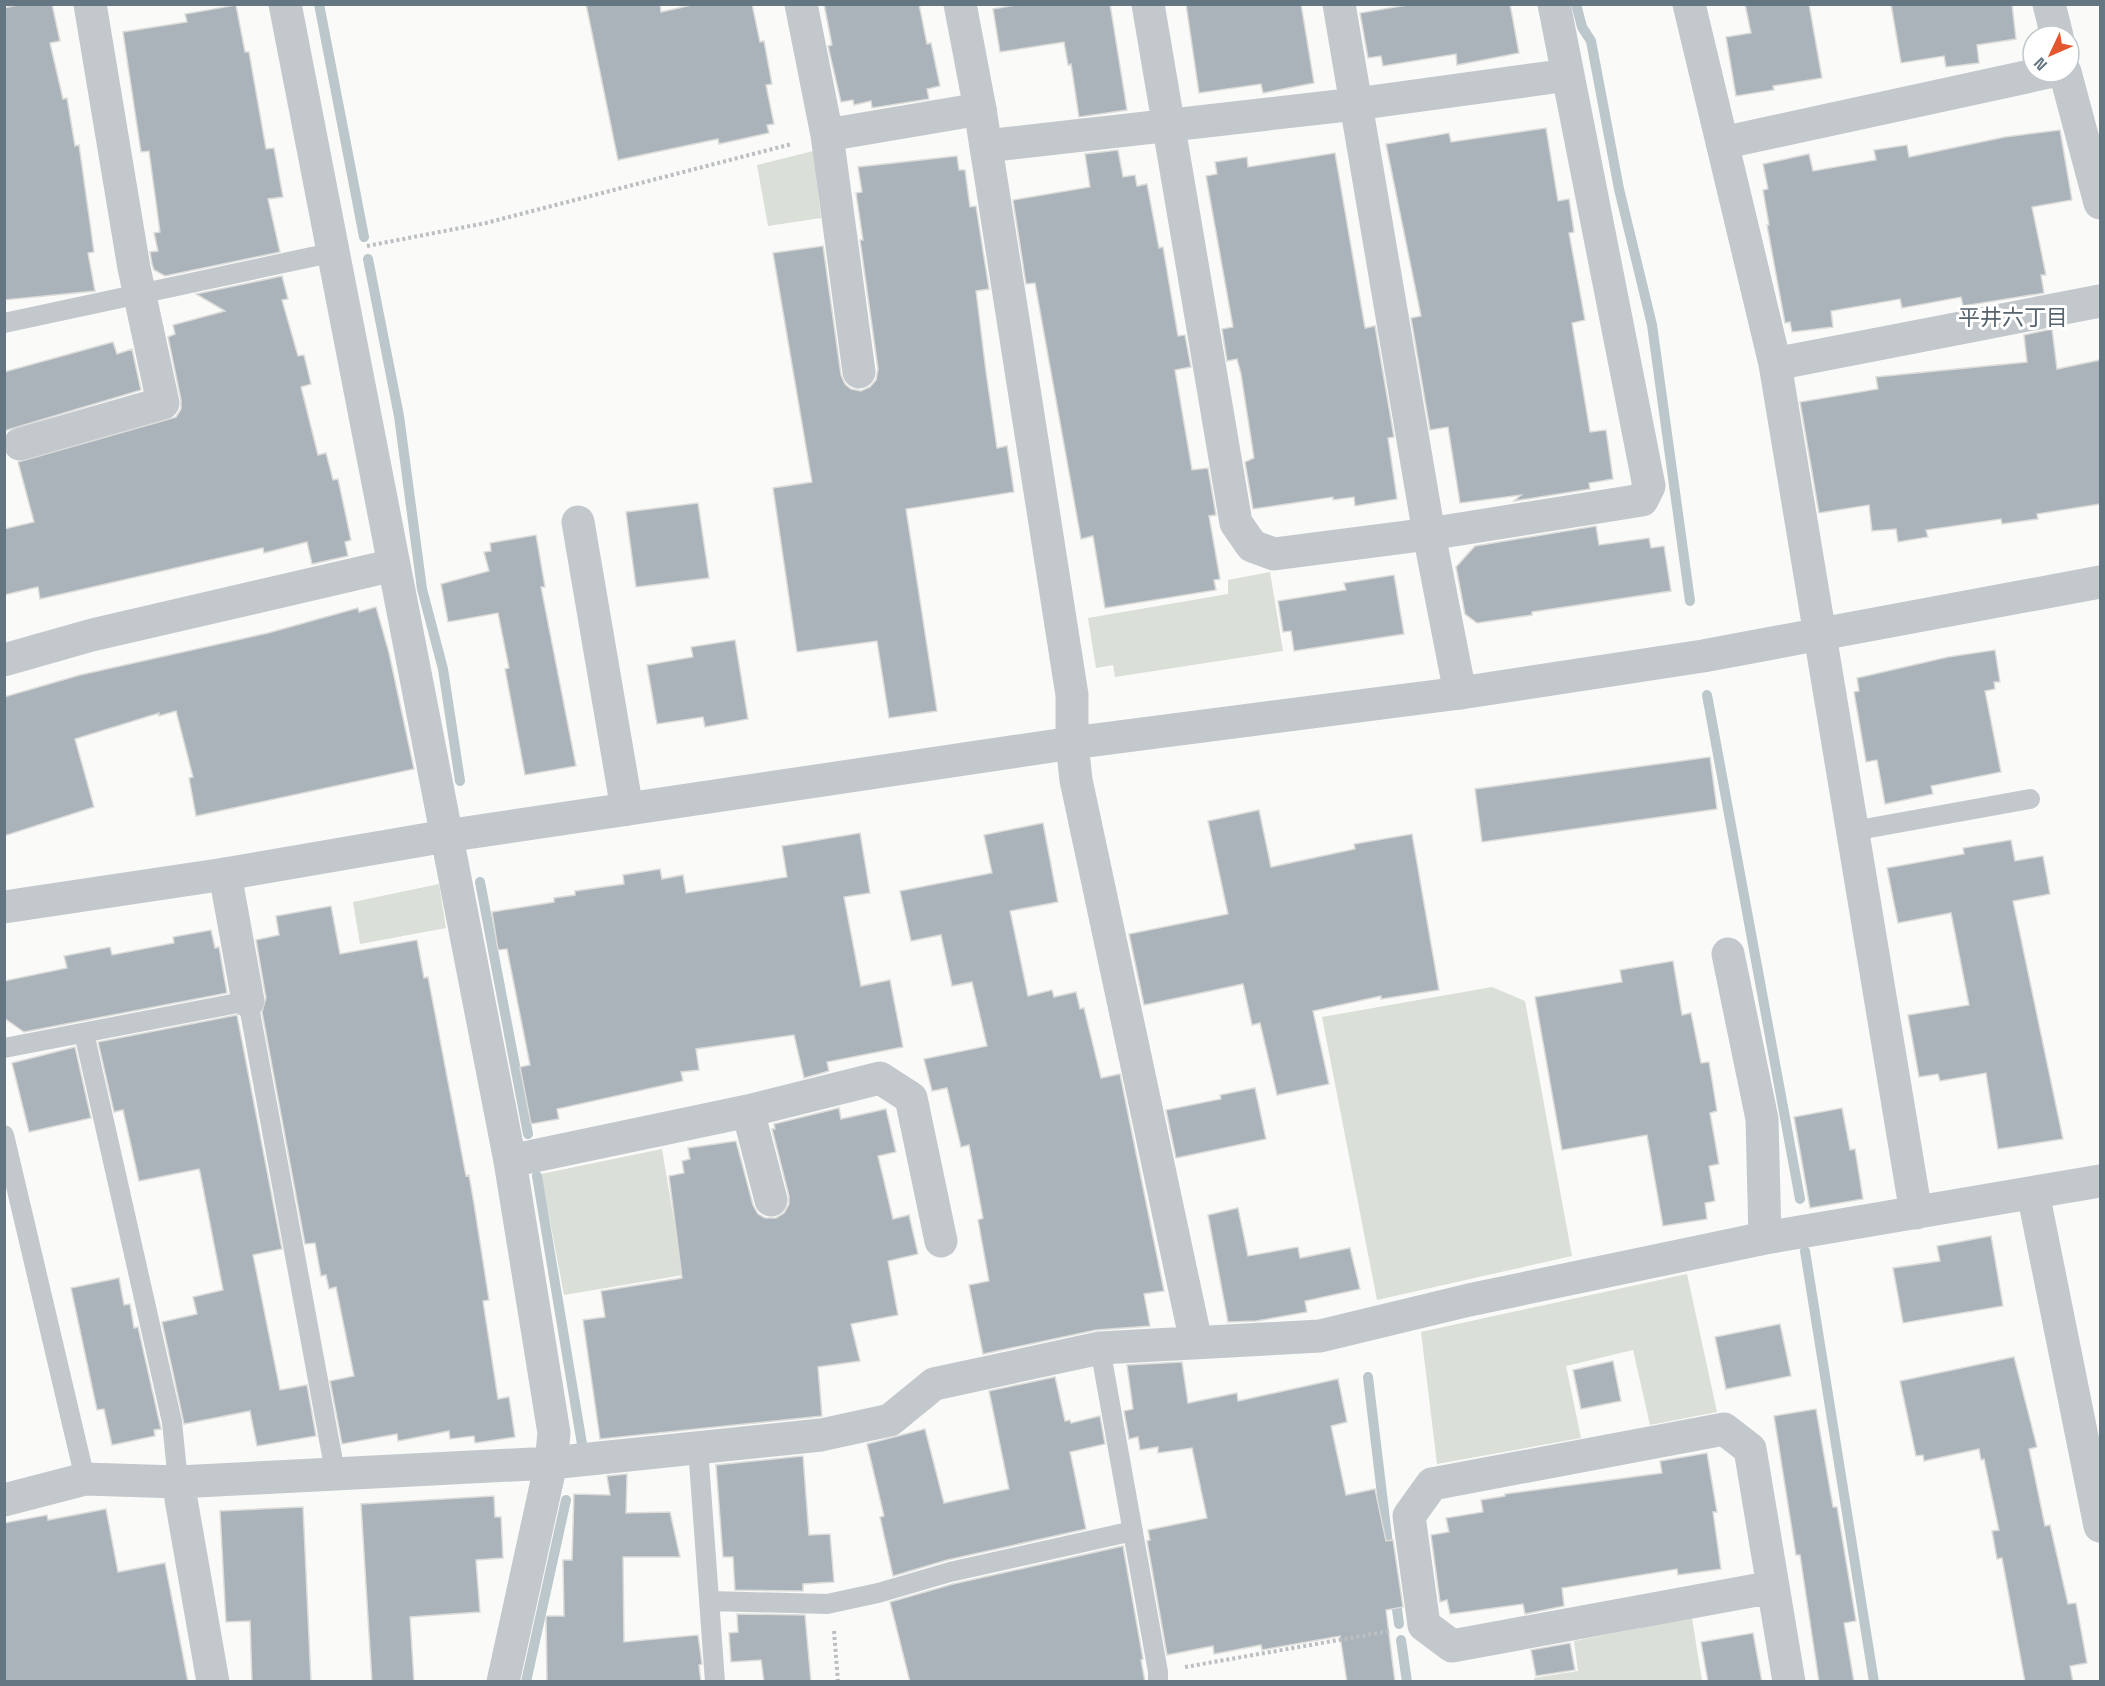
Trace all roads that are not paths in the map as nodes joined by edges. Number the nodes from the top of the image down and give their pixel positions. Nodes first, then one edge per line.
1 (90, 4) edge
2 (285, 4) edge
3 (801, 4) edge
4 (960, 4) edge
5 (1148, 4) edge
6 (1339, 4) edge
7 (1554, 4) edge
8 (1689, 4) edge
9 (2049, 4) edge
10 (2053, 24) edge
11 (1568, 75) junction
12 (2021, 78) edge
13 (2068, 84) edge
14 (1356, 104) junction
15 (980, 109) junction
16 (1169, 126) junction
17 (827, 135) junction
18 (1722, 143) junction
19 (986, 147) junction
20 (2100, 203) edge
21 (334, 252) junction
22 (139, 293) junction
23 (2100, 301) edge
24 (4, 323) edge
25 (1776, 364) junction
26 (859, 372) dead end
27 (20, 444) dead end
28 (578, 522) dead end
29 (1429, 534) junction
30 (394, 565) junction
31 (2100, 582) edge
32 (1820, 634) junction
33 (4, 660) edge
34 (1460, 693) junction
35 (1072, 743) junction
36 (2030, 799) dead end
37 (627, 809) junction
38 (1853, 831) junction
39 (446, 836) junction
40 (225, 874) junction
41 (4, 907) edge
42 (1728, 954) dead end
43 (248, 1001) junction
44 (84, 1033) junction
45 (4, 1048) edge
46 (748, 1111) junction
47 (4, 1135) edge
48 (510, 1161) junction
49 (2100, 1181) edge
50 (2033, 1193) junction
51 (771, 1200) dead end
52 (1917, 1213) junction
53 (1765, 1238) junction
54 (941, 1241) dead end
55 (1196, 1342) junction
56 (1100, 1348) junction
57 (698, 1448) junction
58 (551, 1463) junction
59 (335, 1472) junction
60 (85, 1479) junction
61 (177, 1482) junction
62 (4, 1500) edge
63 (2100, 1526) edge
64 (1133, 1531) junction
65 (1773, 1587) junction
66 (710, 1601) junction
67 (1158, 1677) edge
68 (213, 1682) edge
69 (503, 1682) edge
70 (715, 1682) edge
71 (1789, 1682) edge

1 - 22 street
2 - 21 street
3 - 17 street
4 - 15 street
5 - 16 street
6 - 14 street
7 - 11 street
8 - 18 street
9 - 10 street
11 - 14 street
11 - 29 street
12 - 18 street
13 - 20 street
14 - 16 street
14 - 29 street
15 - 17 street
15 - 19 street
16 - 19 street
16 - 29 street
17 - 26 street
18 - 25 street
19 - 35 street
21 - 22 lane
21 - 30 street
22 - 24 lane
22 - 27 street
23 - 25 street
25 - 32 street
28 - 37 street
29 - 34 street
30 - 33 street
30 - 39 street
31 - 32 street
32 - 34 street
32 - 38 street
34 - 35 street
35 - 37 street
35 - 55 street
36 - 38 lane
37 - 39 street
38 - 52 street
39 - 40 street
39 - 48 street
40 - 41 street
40 - 43 street
42 - 53 street
43 - 44 lane
43 - 59 lane
44 - 45 lane
44 - 61 lane
46 - 48 street
46 - 51 street
46 - 54 street
47 - 60 lane
48 - 58 street
49 - 50 street
50 - 52 street
50 - 63 street
52 - 53 street
53 - 55 street
55 - 56 street
56 - 57 street
56 - 64 lane
57 - 58 street
57 - 66 lane
58 - 59 street
58 - 69 street
59 - 61 street
60 - 61 street
60 - 62 street
61 - 68 street
64 - 66 lane
64 - 67 lane
65 - 65 street
65 - 71 street
66 - 70 lane

